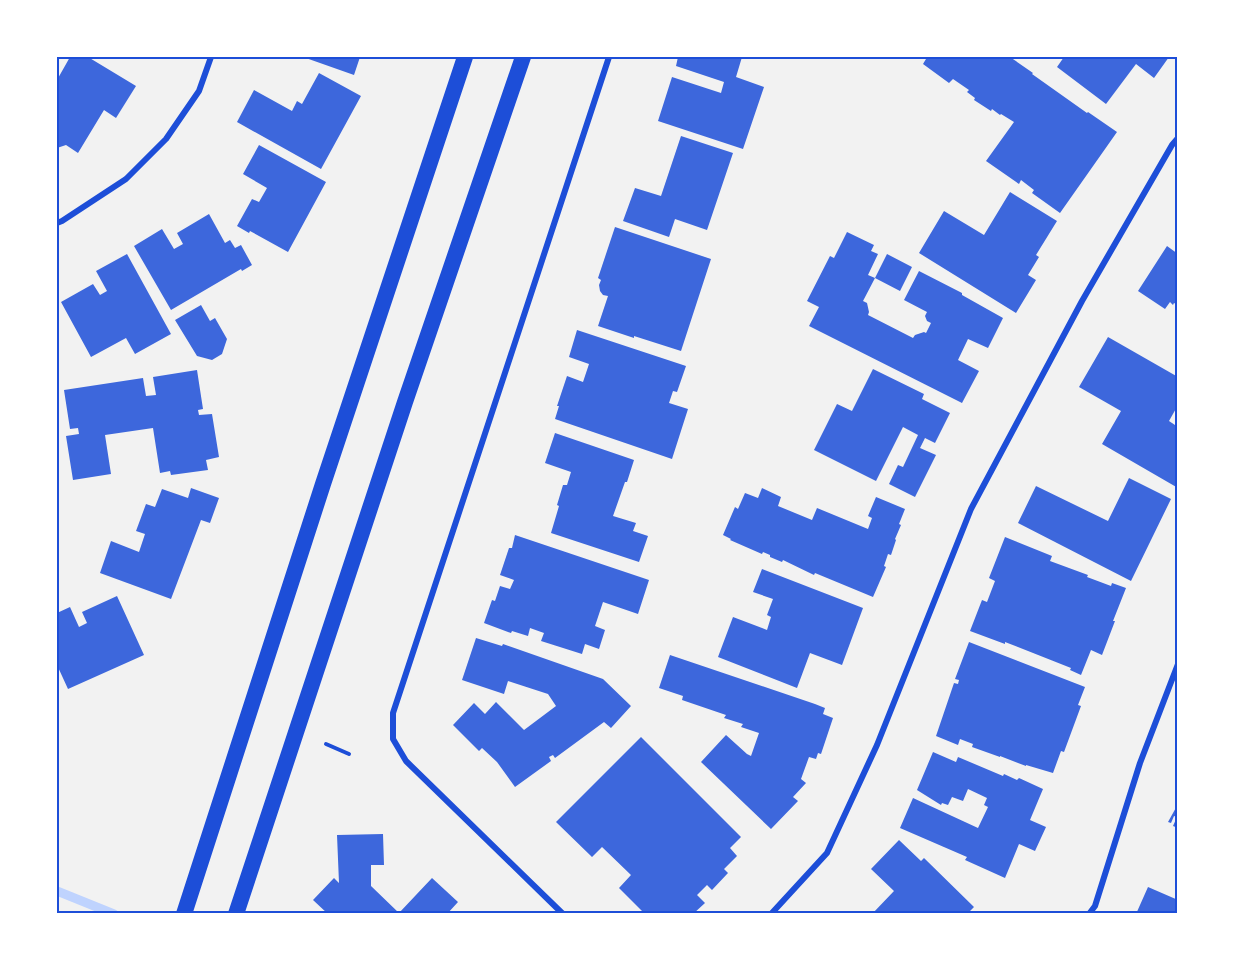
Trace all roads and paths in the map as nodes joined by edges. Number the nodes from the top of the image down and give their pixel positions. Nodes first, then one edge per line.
1 (211, 57) edge
2 (465, 57) edge
3 (523, 57) edge
4 (609, 57) edge
5 (1178, 138) edge
6 (57, 223) edge
7 (1178, 664) edge
8 (326, 744) dead end
9 (349, 754) dead end
10 (184, 914) edge
11 (236, 914) edge
12 (563, 914) edge
13 (771, 914) edge
14 (1089, 914) edge

1 - 6 street
2 - 10 highway
3 - 11 highway
4 - 12 street
5 - 13 street
7 - 14 street
8 - 9 path

